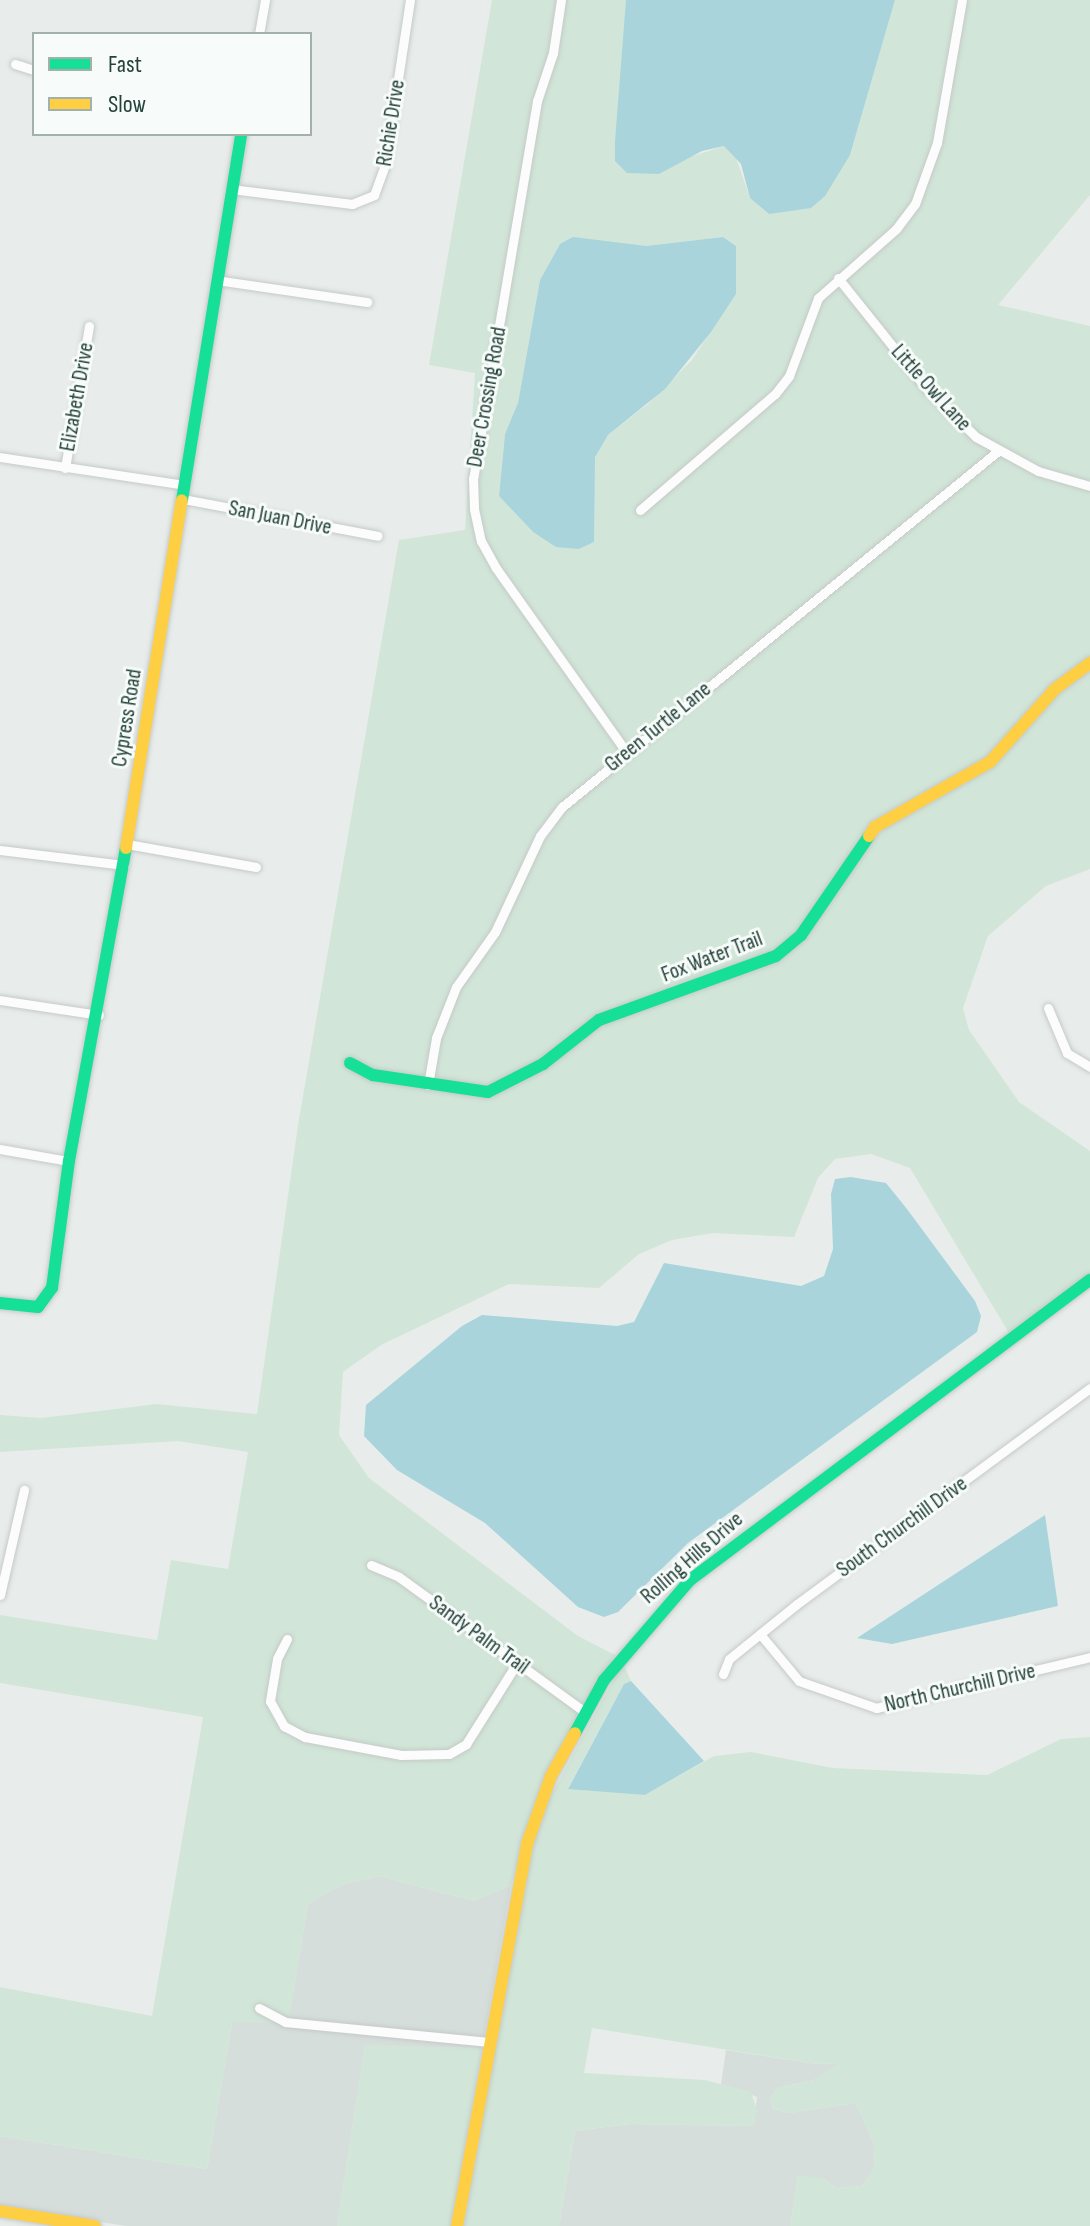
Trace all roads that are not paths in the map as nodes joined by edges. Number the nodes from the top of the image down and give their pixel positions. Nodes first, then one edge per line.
1 (265, 0) edge
2 (410, 0) edge
3 (561, 0) edge
4 (962, 0) edge
5 (259, 32) edge
6 (15, 64) dead end
7 (32, 69) edge
8 (241, 136) edge
9 (231, 189) junction
10 (838, 278) junction
11 (216, 280) junction
12 (367, 302) dead end
13 (89, 326) dead end
14 (998, 451) junction
15 (0, 457) edge
16 (65, 468) junction
17 (1090, 486) edge
18 (184, 492) junction
19 (640, 510) dead end
20 (378, 536) dead end
21 (1090, 663) edge
22 (627, 753) junction
23 (127, 844) junction
24 (0, 850) edge
25 (124, 865) junction
26 (256, 867) dead end
27 (0, 1000) edge
28 (1048, 1008) dead end
29 (99, 1015) junction
30 (350, 1063) dead end
31 (1090, 1067) edge
32 (428, 1085) junction
33 (0, 1149) edge
34 (69, 1161) junction
35 (1090, 1280) edge
36 (0, 1303) edge
37 (1089, 1390) edge
38 (24, 1490) dead end
39 (371, 1565) dead end
40 (0, 1595) edge
41 (760, 1634) junction
42 (287, 1639) dead end
43 (1090, 1657) edge
44 (517, 1663) junction
45 (723, 1674) dead end
46 (585, 1712) junction
47 (259, 2008) dead end
48 (489, 2042) junction
49 (0, 2211) edge
50 (95, 2226) edge
51 (457, 2226) edge

1 - 5 street
2 - 9 street, Richie Drive
3 - 22 street, Deer Crossing Road
4 - 10 street
6 - 7 street
8 - 9 street, Cypress Road
9 - 11 street, Cypress Road
10 - 14 street, Little Owl Lane
10 - 19 street
11 - 12 street
11 - 18 street, Cypress Road
13 - 16 street, Elizabeth Drive
14 - 17 street, Little Owl Lane
14 - 22 street, Green Turtle Lane
15 - 16 street, San Juan Drive
16 - 18 street, San Juan Drive
18 - 20 street, San Juan Drive
18 - 23 street, Cypress Road
21 - 32 street, Fox Water Trail
22 - 32 street, Green Turtle Lane
23 - 25 street, Cypress Road
23 - 26 street
24 - 25 street
25 - 29 street, Cypress Road
27 - 29 street
28 - 31 street
29 - 34 street, Cypress Road
30 - 32 street, Fox Water Trail
33 - 34 street
34 - 36 street, Cypress Road
35 - 46 street, Rolling Hills Drive
37 - 41 street, South Churchill Drive
38 - 40 street
39 - 44 street, Sandy Palm Trail
41 - 43 street, North Churchill Drive
41 - 45 street, South Churchill Drive
42 - 44 street
44 - 46 street, Sandy Palm Trail
46 - 48 street, Rolling Hills Drive
47 - 48 street
48 - 51 street, Rolling Hills Drive
49 - 50 street

